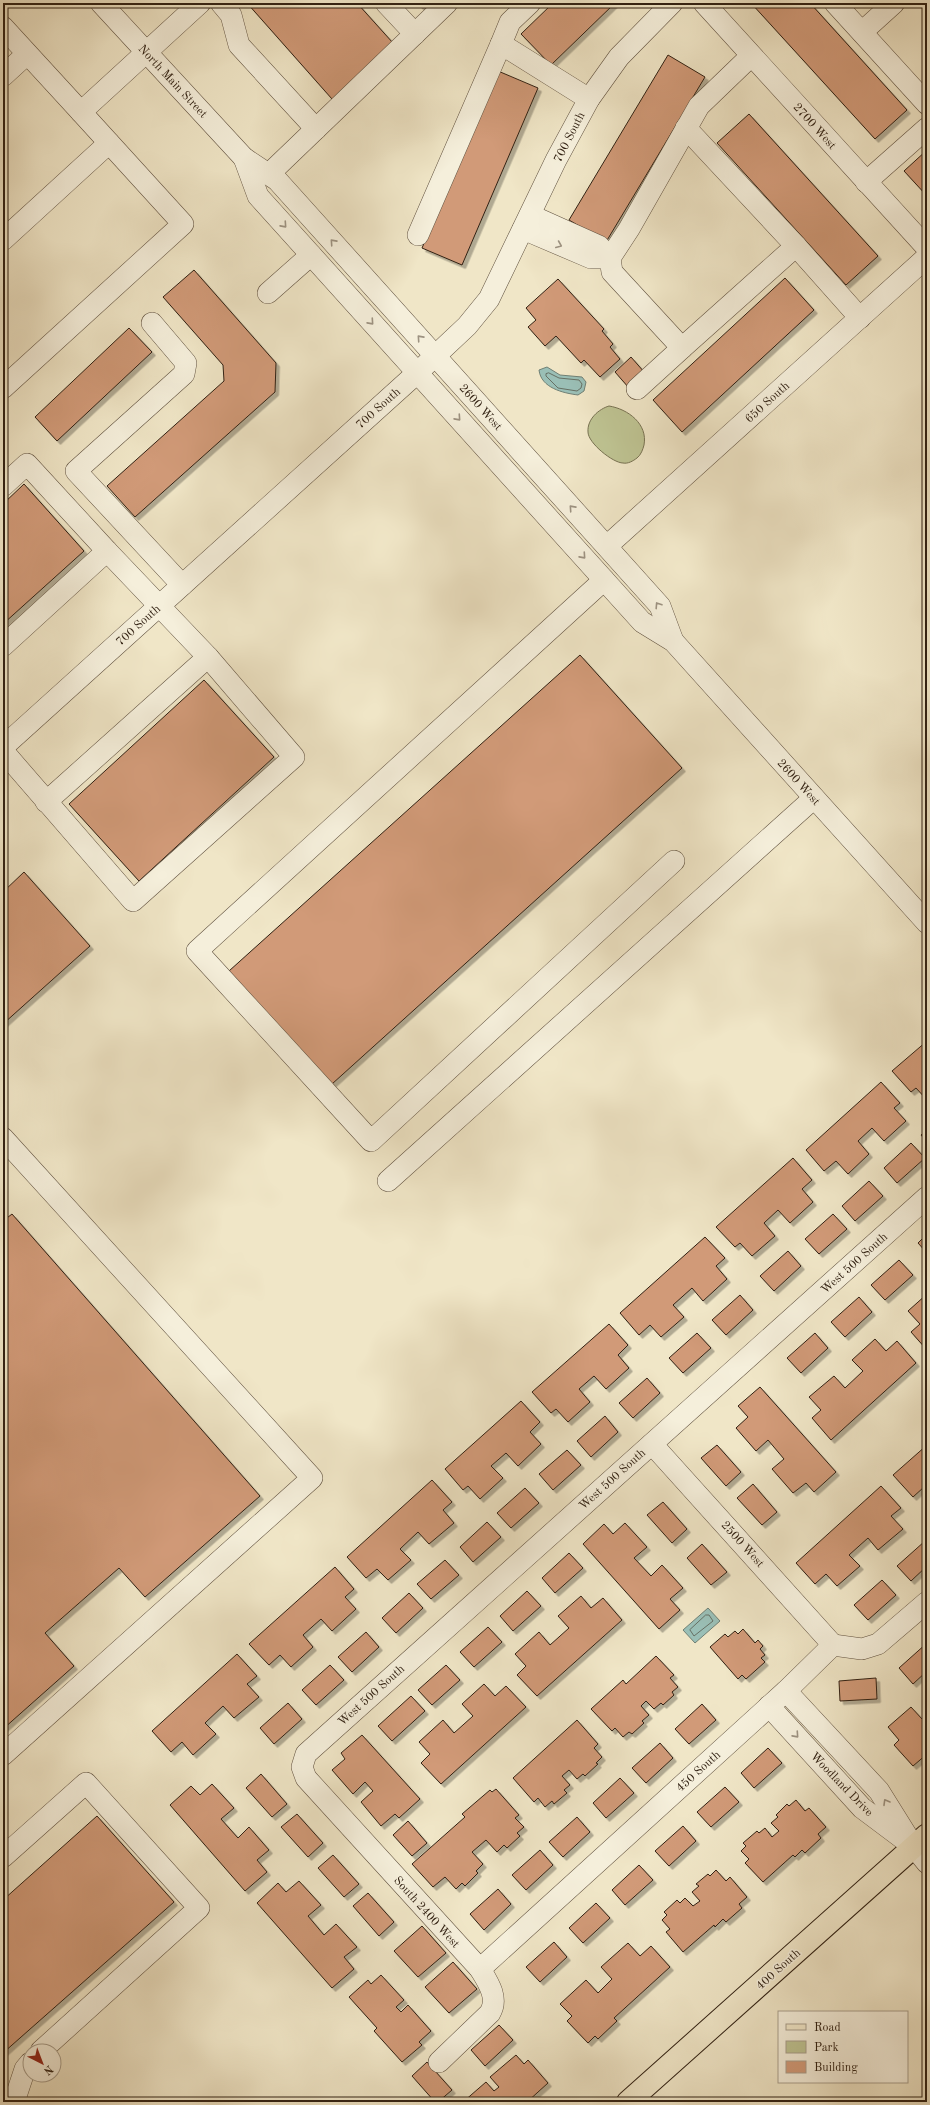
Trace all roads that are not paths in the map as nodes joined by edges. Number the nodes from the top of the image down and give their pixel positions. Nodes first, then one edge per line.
1 (101, 3) edge
2 (200, 3) edge
3 (221, 3) edge
4 (386, 3) edge
5 (447, 3) edge
6 (530, 3) edge
7 (672, 3) edge
8 (704, 3) edge
9 (835, 3) edge
10 (894, 3) edge
11 (3, 27) edge
12 (862, 32) junction
13 (415, 34) junction
14 (501, 44) junction
15 (146, 51) junction
16 (27, 54) junction
17 (751, 56) junction
18 (3, 76) edge
19 (589, 99) junction
20 (927, 104) edge
21 (81, 112) junction
22 (686, 128) junction
23 (927, 128) edge
24 (316, 129) junction
25 (109, 143) junction
26 (244, 158) junction
27 (273, 177) junction
28 (866, 182) junction
29 (258, 196) joint
30 (527, 222) junction
31 (418, 235) dead end
32 (3, 240) edge
33 (796, 246) junction
34 (927, 248) edge
35 (311, 255) junction
36 (927, 257) edge
37 (610, 258) junction
38 (268, 293) dead end
39 (860, 318) junction
40 (152, 323) dead end
41 (682, 348) junction
42 (435, 355) junction
43 (417, 373) junction
44 (3, 388) edge
45 (637, 389) dead end
46 (3, 486) edge
47 (607, 546) junction
48 (108, 551) junction
49 (604, 580) junction
50 (182, 585) junction
51 (158, 607) junction
52 (673, 641) junction
53 (3, 646) edge
54 (208, 657) junction
55 (3, 747) edge
56 (3, 751) edge
57 (814, 798) junction
58 (46, 802) junction
59 (674, 861) dead end
60 (927, 923) edge
61 (3, 1138) edge
62 (388, 1182) dead end
63 (927, 1198) edge
64 (652, 1444) junction
65 (927, 1602) edge
66 (834, 1645) junction
67 (786, 1691) junction
68 (769, 1706) junction
69 (843, 1752) junction
70 (3, 1755) edge
71 (302, 1763) joint
72 (825, 1768) junction
73 (922, 1848) edge
74 (3, 1857) edge
75 (480, 1969) junction
76 (50, 2043) edge
77 (438, 2062) dead end
78 (22, 2078) edge
79 (14, 2102) edge
80 (628, 2102) edge

1 - 15 street, North Main Street
2 - 15 street
3 - 24 street
4 - 13 street
5 - 13 street
6 - 14 street
7 - 19 street, 700 South
8 - 17 street, 2700 West
9 - 12 street
10 - 12 street
11 - 16 street
12 - 20 street
13 - 24 street
14 - 19 street
14 - 31 street
15 - 21 street
15 - 26 street, North Main Street
16 - 18 street
16 - 21 street
17 - 22 street
17 - 28 street, 2700 West
19 - 30 street, 700 South
21 - 25 street
22 - 33 street
22 - 37 street
23 - 28 street
24 - 27 street
25 - 32 street
25 - 44 street
26 - 27 street, North Main Street
26 - 29 street, North Main Street
42 -> 27 street, 2600 West
28 - 34 street, 2700 West
29 -> 35 street, 2600 West
30 - 37 street
30 - 42 street, 700 South
33 - 39 street
33 - 41 street
35 - 38 street
35 -> 43 street, 2600 West
36 - 39 street, 650 South
37 - 41 street
39 - 47 street, 650 South
40 - 50 street
41 - 45 street
42 - 43 street, 700 South
47 -> 42 street, 2600 West
43 -> 49 street, 2600 West
43 - 50 street, 700 South
46 - 48 street
52 -> 47 street, 2600 West
48 - 51 street
48 - 53 street
49 - 52 street, 2600 West
49 - 59 street
50 - 51 street, 700 South
51 - 54 street
51 - 55 street, 700 South
52 - 57 street, 2600 West
54 - 58 street
54 - 58 street
56 - 58 street
57 - 60 street, 2600 West
57 - 62 street
61 - 70 street
63 - 64 street, West 500 South
64 - 66 street, 2500 West
64 - 71 street, West 500 South
65 - 66 street
66 - 67 street, 450 South
67 - 68 street, 450 South
67 - 69 street, Woodland Drive
68 -> 72 street, Woodland Drive
68 - 75 street, 450 South
69 - 72 street
73 -> 69 street, Woodland Drive
71 - 75 street, South 2400 West
72 - 73 street, Woodland Drive
73 - 80 main road, 400 South
74 - 76 street
75 - 77 street, South 2400 West
78 - 79 street

